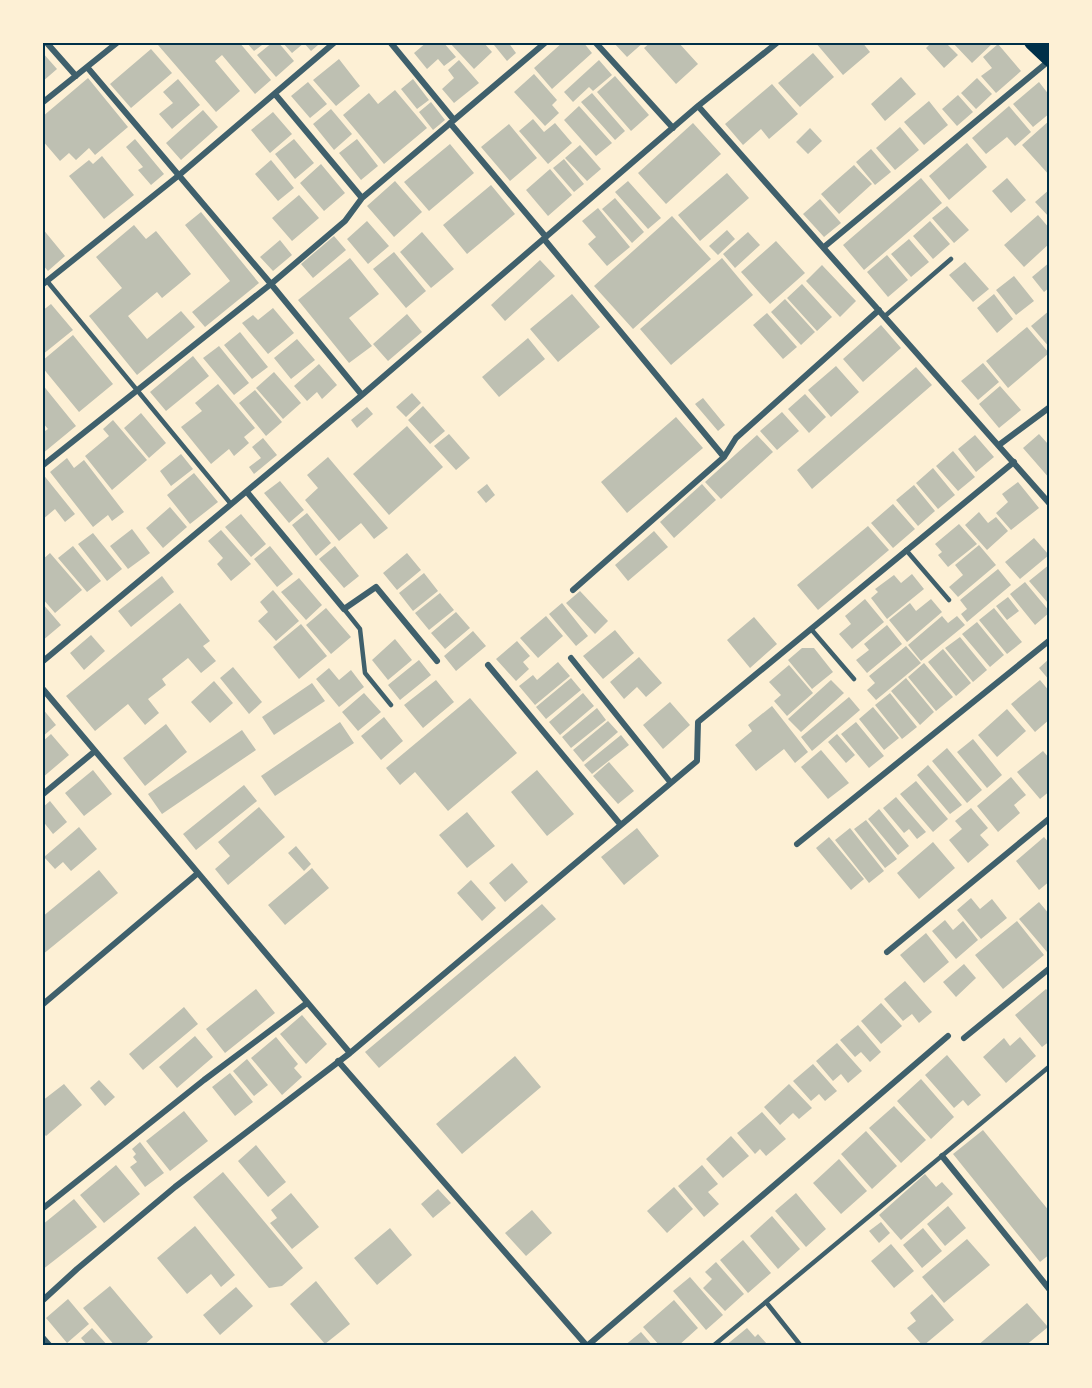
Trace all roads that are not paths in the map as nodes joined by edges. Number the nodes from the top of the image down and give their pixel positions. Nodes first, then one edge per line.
1 (46, 42) edge
2 (118, 42) edge
3 (335, 42) edge
4 (390, 42) edge
5 (546, 42) edge
6 (595, 42) edge
7 (778, 42) edge
8 (1032, 42) edge
9 (1050, 60) edge
10 (87, 67) junction
11 (76, 76) junction
12 (275, 94) junction
13 (42, 103) edge
14 (698, 106) junction
15 (452, 122) junction
16 (673, 128) junction
17 (178, 176) junction
18 (362, 198) junction
19 (545, 238) junction
20 (824, 247) junction
21 (951, 260) dead end
22 (45, 283) edge
23 (271, 284) junction
24 (879, 310) junction
25 (885, 316) junction
26 (137, 390) junction
27 (362, 395) junction
28 (1050, 407) edge
29 (999, 445) junction
30 (724, 457) junction
31 (1014, 462) junction
32 (42, 465) edge
33 (247, 492) junction
34 (231, 504) junction
35 (1050, 504) edge
36 (906, 550) junction
37 (573, 590) dead end
38 (949, 600) dead end
39 (344, 609) junction
40 (811, 629) junction
41 (1050, 640) edge
42 (571, 658) dead end
43 (437, 661) dead end
44 (42, 662) edge
45 (488, 664) dead end
46 (854, 679) dead end
47 (42, 688) edge
48 (391, 705) dead end
49 (95, 751) junction
50 (671, 783) junction
51 (42, 795) edge
52 (1050, 818) edge
53 (620, 825) junction
54 (797, 844) dead end
55 (198, 873) junction
56 (887, 952) dead end
57 (1050, 968) edge
58 (307, 1002) junction
59 (42, 1005) edge
60 (948, 1036) dead end
61 (964, 1038) dead end
62 (350, 1053) junction
63 (338, 1061) junction
64 (1050, 1066) edge
65 (942, 1156) junction
66 (42, 1209) edge
67 (1050, 1290) edge
68 (42, 1301) edge
69 (766, 1302) junction
70 (42, 1337) edge
71 (50, 1346) edge
72 (587, 1346) edge
73 (713, 1346) edge
74 (801, 1346) edge

1 - 11 street
2 - 10 street
3 - 12 street
4 - 15 street
5 - 15 street
6 - 16 street
7 - 14 street
8 - 9 highway
9 - 20 street
10 - 11 street
10 - 17 street
11 - 13 street
12 - 17 street
12 - 18 street
14 - 16 street
14 - 20 street
15 - 18 street
15 - 19 street
16 - 19 street
17 - 22 street
17 - 23 street
18 - 23 street
19 - 27 street
19 - 30 street
20 - 24 street
21 - 25 lane
22 - 26 lane
23 - 26 street
23 - 27 street
24 - 25 street
24 - 30 street
25 - 29 street
26 - 32 street
26 - 34 lane
27 - 33 street
28 - 29 street
29 - 31 street
30 - 37 street
31 - 35 street
31 - 36 street
33 - 34 street
33 - 39 street
34 - 44 street
36 - 38 lane
36 - 40 street
39 - 43 street
39 - 48 lane
40 - 46 lane
40 - 50 street
41 - 54 street
42 - 50 street
45 - 53 street
47 - 49 street
49 - 51 street
49 - 55 street
50 - 53 street
52 - 56 street
53 - 62 street
55 - 58 street
55 - 59 street
57 - 61 street
58 - 62 street
58 - 66 street
60 - 72 street
62 - 63 street
63 - 68 street
63 - 72 street
64 - 65 lane
65 - 67 street
65 - 69 lane
69 - 73 lane
69 - 74 lane
70 - 71 street

